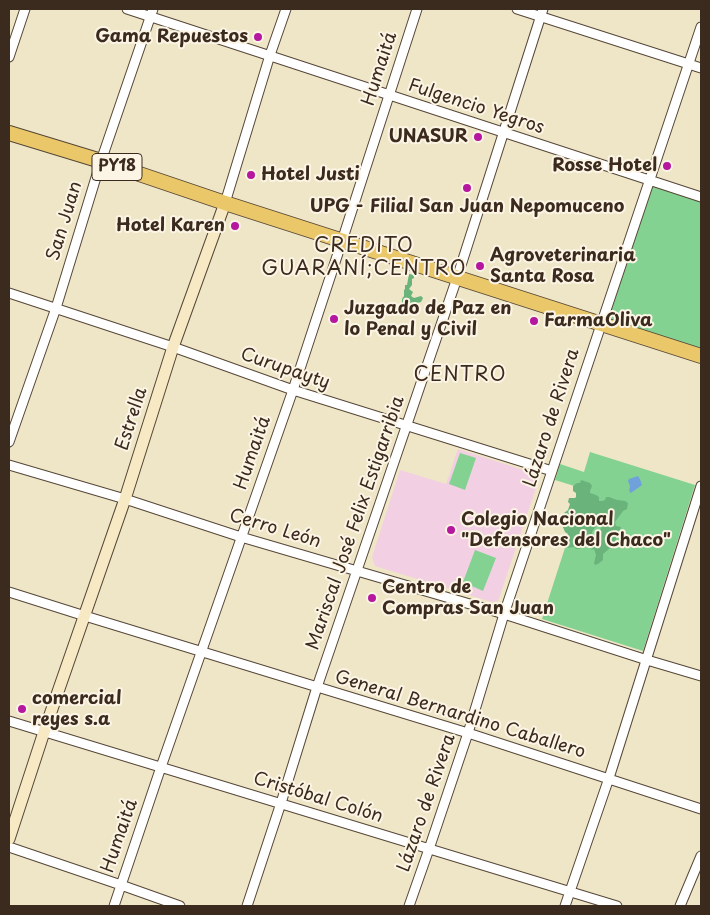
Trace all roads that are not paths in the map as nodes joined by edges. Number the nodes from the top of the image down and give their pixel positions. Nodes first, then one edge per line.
1 (25, 9) edge
2 (127, 9) edge
3 (286, 9) edge
4 (417, 9) edge
5 (517, 9) edge
6 (152, 13) edge
7 (541, 13) edge
8 (701, 27) edge
9 (270, 55) junction
10 (9, 57) edge
11 (690, 64) junction
12 (701, 68) edge
13 (389, 95) junction
14 (9, 133) edge
15 (503, 133) junction
16 (101, 161) junction
17 (651, 180) junction
18 (701, 197) edge
19 (225, 203) junction
20 (342, 241) junction
21 (457, 278) junction
22 (9, 293) edge
23 (56, 308) junction
24 (601, 323) junction
25 (173, 347) junction
26 (701, 356) edge
27 (293, 390) junction
28 (407, 426) junction
29 (9, 442) edge
30 (9, 465) edge
31 (552, 472) junction
32 (701, 486) edge
33 (125, 499) junction
34 (241, 537) junction
35 (358, 571) junction
36 (9, 592) edge
37 (504, 614) junction
38 (85, 616) junction
39 (201, 652) junction
40 (647, 660) junction
41 (701, 676) edge
42 (317, 687) junction
43 (9, 720) edge
44 (44, 732) junction
45 (468, 733) junction
46 (161, 767) junction
47 (609, 778) junction
48 (281, 803) junction
49 (701, 808) edge
50 (9, 839) edge
51 (9, 848) edge
52 (429, 849) junction
53 (701, 856) edge
54 (121, 885) junction
55 (570, 891) junction
56 (114, 906) edge
57 (180, 906) edge
58 (247, 906) edge
59 (409, 906) edge
60 (565, 906) edge
61 (617, 906) edge
62 (680, 906) edge

1 - 10 street
2 - 6 street, Fulgencio Yegros
3 - 9 street, Estrella
4 - 13 street, Humaitá
5 - 7 street
6 - 9 street, Fulgencio Yegros
6 - 16 street, San Juan
7 - 11 street
7 - 15 street, Mariscal José Felix Estigarribia
8 - 11 street, Lázaro de Rivera
9 - 13 street, Fulgencio Yegros
9 - 19 street, Estrella
11 - 12 street
11 - 17 street, Lázaro de Rivera
13 - 15 street, Fulgencio Yegros
13 - 20 street, Humaitá
14 - 16 highway, PY18
15 - 17 street, Fulgencio Yegros
15 - 21 street, Mariscal José Felix Estigarribia
16 - 19 highway, PY18
16 - 23 street, San Juan
17 - 18 street, Fulgencio Yegros
17 - 24 street, Lázaro de Rivera
19 - 20 highway, PY18
19 - 25 main road, Estrella
20 - 21 highway, PY18
20 - 27 street, Humaitá
21 - 24 highway, PY18
21 - 28 street, Mariscal José Felix Estigarribia
22 - 23 street, Curupayty
23 - 25 street, Curupayty
23 - 29 street, San Juan
24 - 26 highway
24 - 31 street, Lázaro de Rivera
25 - 27 street, Curupayty
25 - 33 main road, Estrella
27 - 28 street, Curupayty
27 - 34 street, Humaitá
28 - 31 street, Curupayty
28 - 35 street, Mariscal José Felix Estigarribia
30 - 33 street, Cerro León
31 - 37 street, Lázaro de Rivera
32 - 40 street
33 - 34 street, Cerro León
33 - 38 main road, Estrella
34 - 35 street, Cerro León
34 - 39 street, Humaitá
35 - 37 street, Cerro León
35 - 42 street, Mariscal José Felix Estigarribia
36 - 38 street, General Bernardino Caballero
37 - 40 street, Cerro León
37 - 45 street, Lázaro de Rivera
38 - 39 street, General Bernardino Caballero
38 - 44 main road, Estrella
39 - 42 street, General Bernardino Caballero
39 - 46 street, Humaitá
40 - 41 street, Cerro León
40 - 47 street
42 - 45 street, General Bernardino Caballero
42 - 48 street, Mariscal José Felix Estigarribia
43 - 44 street, Cristóbal Colón
44 - 46 street, Cristóbal Colón
44 - 50 main road, Estrella
45 - 47 street, General Bernardino Caballero
45 - 52 street, Lázaro de Rivera
46 - 48 street, Cristóbal Colón
46 - 54 street, Humaitá
47 - 49 street, General Bernardino Caballero
47 - 55 street
48 - 52 street, Cristóbal Colón
48 - 58 street, Mariscal José Felix Estigarribia
51 - 54 street
52 - 55 street, Cristóbal Colón
52 - 59 street, Lázaro de Rivera
53 - 62 street
54 - 56 street, Humaitá
54 - 57 street
55 - 60 street
55 - 61 street, Cristóbal Colón

